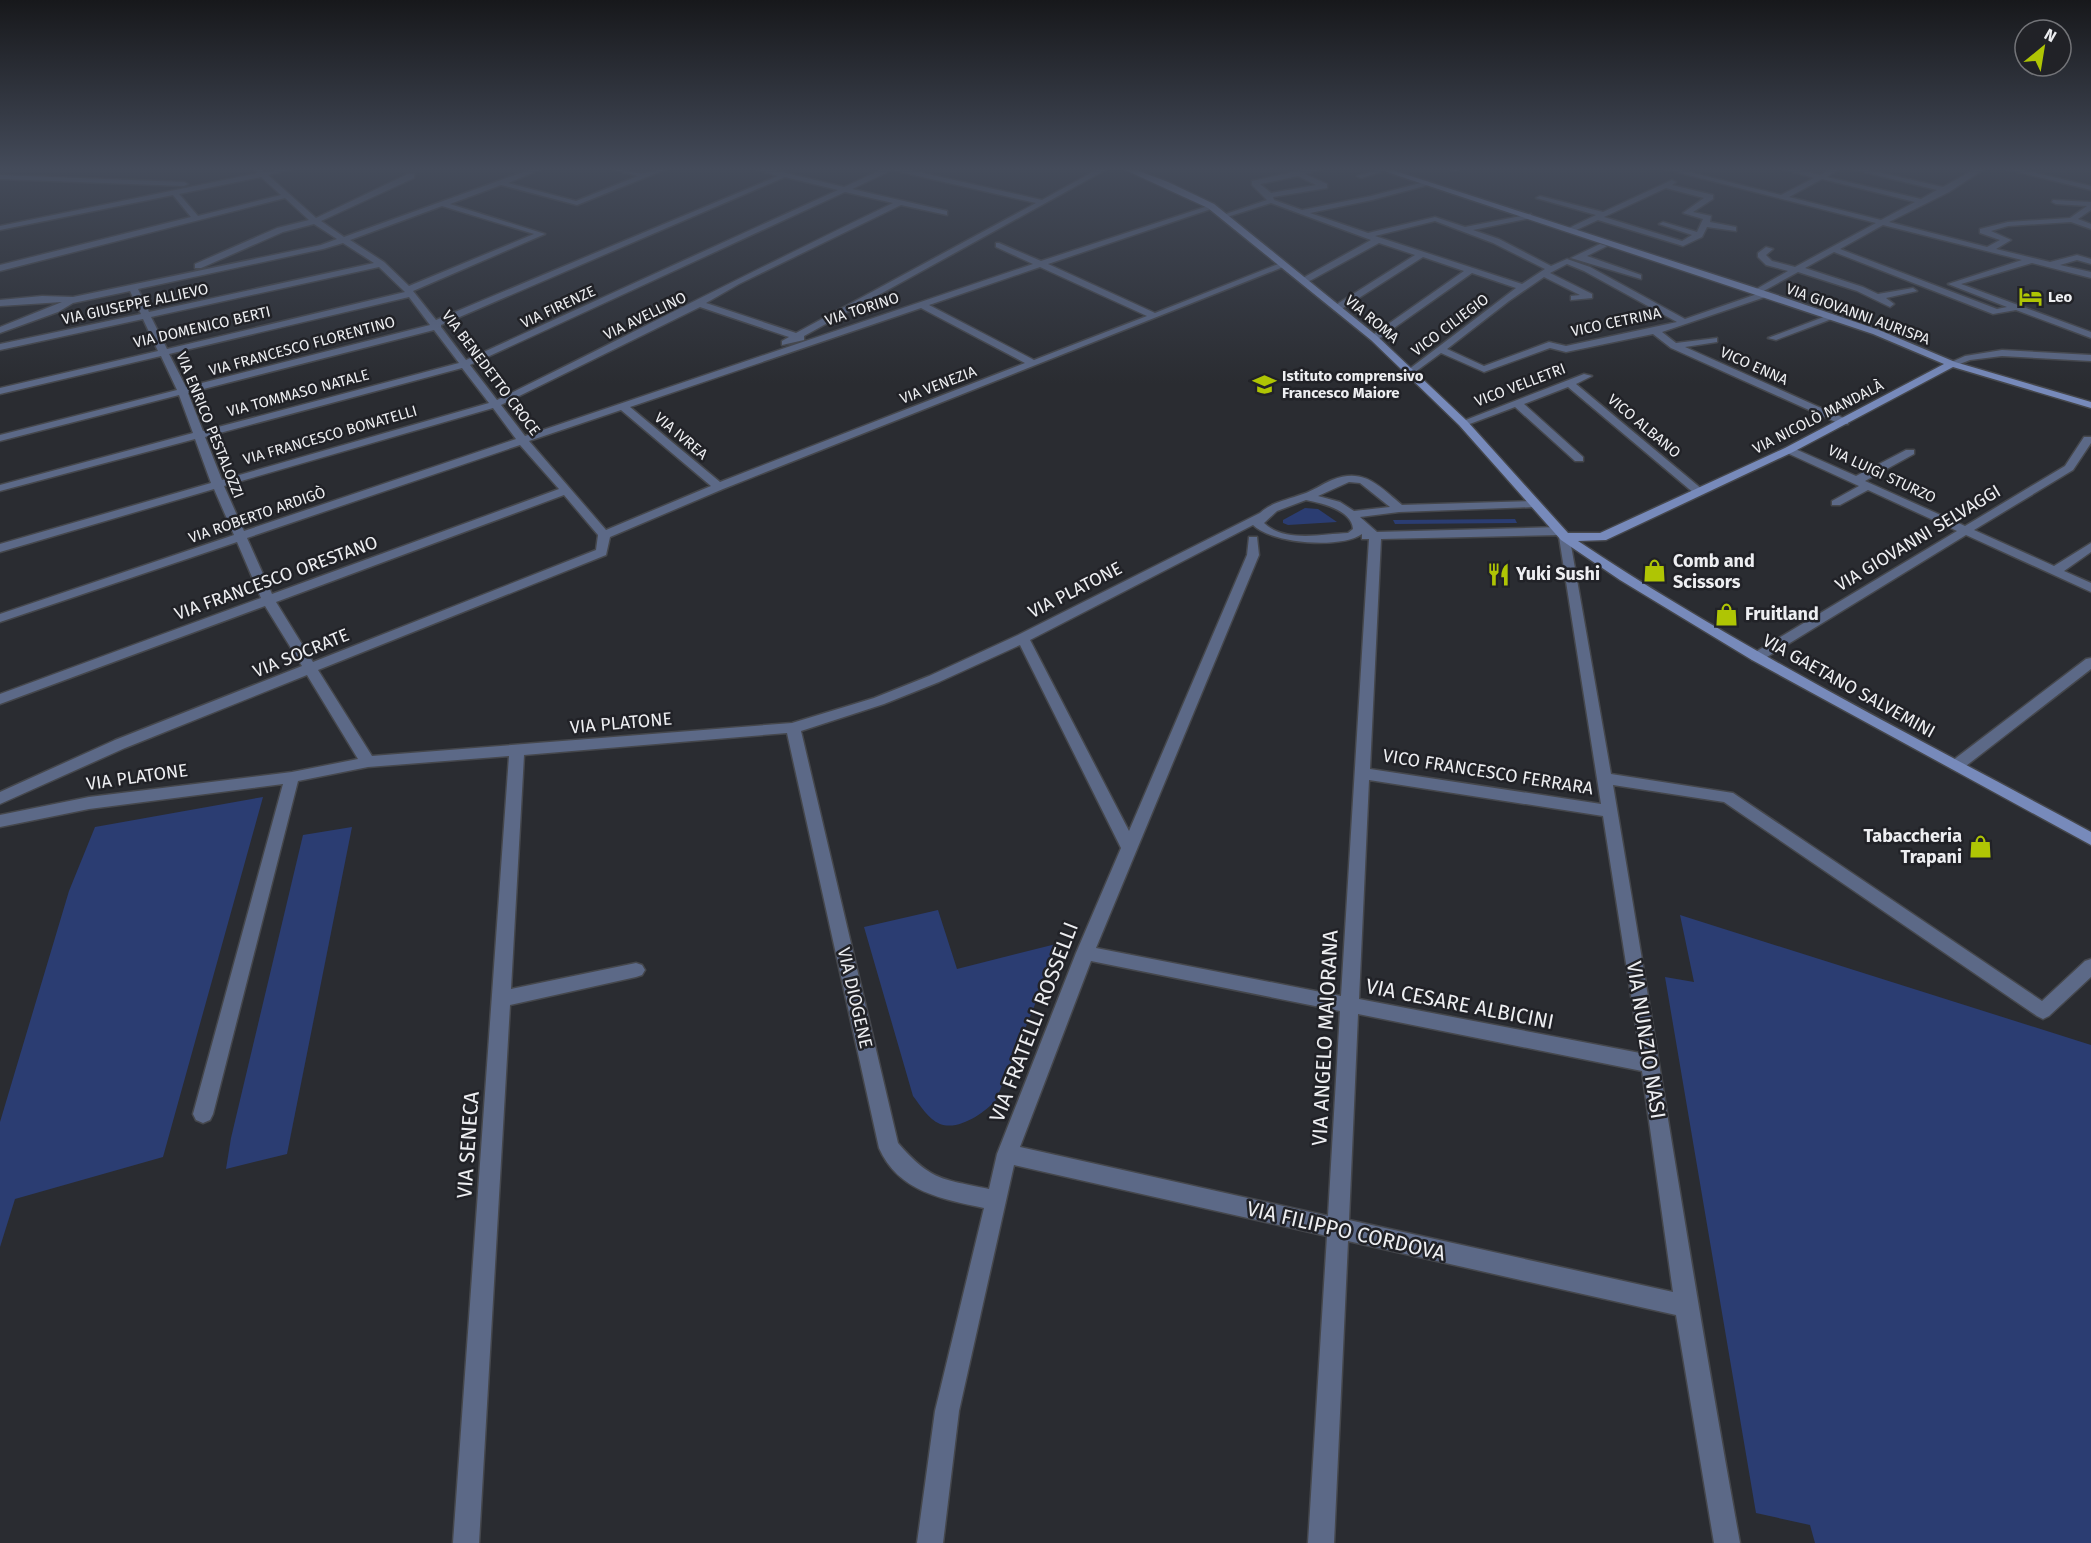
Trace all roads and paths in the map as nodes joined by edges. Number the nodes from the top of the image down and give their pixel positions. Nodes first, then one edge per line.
1 (110, 240) edge
2 (257, 240) edge
3 (341, 240) edge
4 (345, 240) edge
5 (527, 240) edge
6 (634, 240) edge
7 (734, 240) edge
8 (822, 240) edge
9 (973, 240) edge
10 (1112, 240) edge
11 (1253, 240) edge
12 (1378, 240) joint
13 (1493, 240) edge
14 (1602, 240) edge
15 (1671, 240) edge
16 (1691, 240) edge
17 (1853, 240) edge
18 (1955, 240) edge
19 (2007, 240) edge
20 (999, 245) dead end
21 (1603, 246) dead end
22 (1769, 249) dead end
23 (1989, 249) junction
24 (1835, 250) junction
25 (1422, 254) junction
26 (1573, 258) junction
27 (2032, 260) junction
28 (2091, 262) edge
29 (381, 264) junction
30 (1042, 264) junction
31 (2050, 264) junction
32 (1284, 265) junction
33 (0, 268) edge
34 (1471, 270) junction
35 (1797, 270) junction
36 (1547, 271) junction
37 (2091, 275) edge
38 (1638, 277) dead end
39 (171, 278) junction
40 (1304, 281) junction
41 (1953, 284) junction
42 (132, 286) junction
43 (1523, 287) junction
44 (1935, 289) junction
45 (1913, 291) dead end
46 (409, 292) junction
47 (1761, 293) junction
48 (1878, 297) junction
49 (1574, 298) dead end
50 (73, 300) junction
51 (0, 303) edge
52 (1890, 303) dead end
53 (699, 304) junction
54 (923, 305) junction
55 (2018, 307) junction
56 (1337, 308) junction
57 (146, 316) junction
58 (1155, 316) junction
59 (1832, 317) junction
60 (1684, 322) junction
61 (436, 325) junction
62 (0, 330) edge
63 (1655, 331) junction
64 (2091, 335) edge
65 (797, 336) junction
66 (1374, 338) junction
67 (1773, 338) dead end
68 (1714, 340) dead end
69 (812, 341) junction
70 (1674, 346) junction
71 (0, 347) edge
72 (1441, 350) junction
73 (164, 351) junction
74 (2091, 358) edge
75 (465, 364) junction
76 (748, 364) junction
77 (1034, 364) junction
78 (1952, 364) junction
79 (1411, 372) junction
80 (1587, 376) dead end
81 (1569, 383) junction
82 (0, 391) edge
83 (183, 392) junction
84 (1517, 402) junction
85 (496, 404) junction
86 (2091, 405) edge
87 (624, 408) junction
88 (1844, 422) junction
89 (1463, 423) junction
90 (199, 435) junction
91 (0, 438) edge
92 (2090, 440) edge
93 (524, 442) junction
94 (1789, 450) junction
95 (1910, 452) dead end
96 (1579, 459) dead end
97 (217, 483) junction
98 (1862, 483) junction
99 (0, 488) edge
100 (719, 488) junction
101 (565, 491) junction
102 (1699, 492) junction
103 (1306, 497) junction
104 (1836, 503) dead end
105 (1535, 504) junction
106 (1399, 509) junction
107 (1262, 516) junction
108 (1356, 519) junction
109 (1966, 531) junction
110 (1562, 534) junction
111 (604, 536) junction
112 (1351, 536) junction
113 (1374, 536) junction
114 (240, 538) junction
115 (1289, 538) junction
116 (1253, 540) junction
117 (1210, 543) junction
118 (2091, 547) edge
119 (0, 548) edge
120 (2055, 571) junction
121 (2091, 588) edge
122 (268, 600) junction
123 (0, 618) edge
124 (1023, 638) junction
125 (1756, 657) junction
126 (2091, 662) edge
127 (310, 669) junction
128 (0, 699) edge
129 (793, 728) junction
130 (517, 751) junction
131 (368, 762) junction
132 (1957, 765) junction
133 (1361, 772) junction
134 (291, 777) junction
135 (1604, 778) junction
136 (0, 798) edge
137 (1608, 811) junction
138 (0, 821) edge
139 (2091, 839) edge
140 (1129, 847) junction
141 (1085, 953) junction
142 (2091, 966) edge
143 (636, 970) dead end
144 (501, 999) junction
145 (1349, 1005) junction
146 (1651, 1064) junction
147 (204, 1114) dead end
148 (1007, 1154) junction
149 (996, 1201) junction
150 (1337, 1229) junction
151 (1686, 1306) junction
152 (466, 1543) edge
153 (930, 1543) edge
154 (1321, 1543) edge
155 (1728, 1543) edge

1 - 33 street
2 - 39 street
3 - 39 street
4 - 29 street, VIA BENEDETTO CROCE
5 - 46 street, VIA DOMENICO BERTI
6 - 61 street, VIA FRANCESCO FLORENTINO
7 - 75 street, VIA FIRENZE
8 - 53 street, VIA AVELLINO
9 - 65 street
10 - 30 street, VIA TORINO
11 - 32 main road, VIA ROMA
12 - 25 street
12 - 40 street
13 - 36 street
14 - 47 main road, VIA GIOVANNI AURISPA
15 - 16 street
17 - 24 street, VICO CETRINA
18 - 23 street
19 - 23 street
20 - 30 street
21 - 26 street, VICO CILIEGIO
22 - 35 street
23 - 27 street
24 - 35 street, VICO CETRINA
24 - 44 street
25 - 34 street
25 - 56 street
26 - 36 street, VICO CILIEGIO
26 - 38 street
26 - 60 street
27 - 31 street
27 - 41 street
28 - 31 street
29 - 46 street, VIA BENEDETTO CROCE
29 - 57 street, VIA GIUSEPPE ALLIEVO
30 - 54 street, VIA TORINO
30 - 58 street
31 - 37 street
32 - 40 main road, VIA ROMA
32 - 58 street, VIA VENEZIA
34 - 43 street
34 - 66 street
35 - 47 street, VICO CETRINA
35 - 48 street
36 - 43 street, VICO CILIEGIO
36 - 49 street
39 - 42 street
40 - 56 main road, VIA ROMA
41 - 44 street
41 - 55 street
42 - 50 street
42 - 57 street, VIA ENRICO PESTALOZZI
43 - 72 street, VICO CILIEGIO
44 - 55 street
45 - 48 street
46 - 61 street, VIA BENEDETTO CROCE
46 - 73 street, VIA DOMENICO BERTI
47 - 59 main road, VIA GIOVANNI AURISPA
47 - 60 street, VICO CETRINA
48 - 52 street
50 - 51 street
50 - 62 street
53 - 65 street
53 - 85 street, VIA AVELLINO
54 - 69 street, VIA TORINO
54 - 77 street
55 - 64 street
56 - 66 main road, VIA ROMA
57 - 71 street, VIA GIUSEPPE ALLIEVO
57 - 73 street, VIA ENRICO PESTALOZZI
58 - 77 street, VIA VENEZIA
59 - 67 street
59 - 78 main road, VIA GIOVANNI AURISPA
60 - 63 street, VICO CETRINA
61 - 75 street, VIA BENEDETTO CROCE
61 - 83 street, VIA FRANCESCO FLORENTINO
63 - 70 street, VICO ENNA
63 - 72 street, VICO CETRINA
65 - 69 street
65 - 76 street
66 - 79 main road, VIA ROMA
68 - 70 street
69 - 76 street, VIA TORINO
70 - 88 street, VICO ENNA
72 - 79 street, VICO CILIEGIO
73 - 82 street, VIA DOMENICO BERTI
73 - 83 street, VIA ENRICO PESTALOZZI
74 - 78 street, VIA NICOLÒ MANDALÀ
75 - 85 street, VIA BENEDETTO CROCE
75 - 90 street, VIA TOMMASO NATALE
76 - 87 street, VIA TORINO
77 - 100 street, VIA VENEZIA
78 - 86 main road, VIA GIOVANNI AURISPA
78 - 88 main road, VIA NICOLÒ MANDALÀ
79 - 89 main road, VIA ROMA
80 - 81 street, VICO VELLETRI
81 - 84 street, VICO VELLETRI
81 - 102 street, VICO ALBANO
83 - 90 street, VIA ENRICO PESTALOZZI
83 - 91 street, VIA FRANCESCO FLORENTINO
84 - 89 street, VICO VELLETRI
84 - 96 street
85 - 93 street, VIA BENEDETTO CROCE
85 - 97 street, VIA FRANCESCO BONATELLI
87 - 93 street, VIA TORINO
87 - 100 street, VIA IVREA
88 - 94 main road, VIA NICOLÒ MANDALÀ
89 - 105 main road, VIA ROMA
90 - 97 street, VIA ENRICO PESTALOZZI
90 - 99 street, VIA TOMMASO NATALE
92 - 109 street, VIA GIOVANNI SELVAGGI
93 - 101 street, VIA BENEDETTO CROCE
93 - 114 street, VIA ROBERTO ARDIGÒ
94 - 98 street, VIA LUIGI STURZO
94 - 102 main road, VIA NICOLÒ MANDALÀ
95 - 98 street
97 - 114 street, VIA ENRICO PESTALOZZI
97 - 119 street, VIA FRANCESCO BONATELLI
98 - 104 street
98 - 109 street, VIA LUIGI STURZO
100 - 111 street, VIA VENEZIA
101 - 111 street, VIA BENEDETTO CROCE
101 - 122 street, VIA FRANCESCO ORESTANO
102 - 110 main road, VIA NICOLÒ MANDALÀ
103 - 106 street, VIA PLATONE
103 - 107 street, VIA PLATONE
103 - 108 street
105 - 106 street
105 - 110 main road, VIA ROMA
106 - 108 street
107 - 115 street
107 - 117 street, VIA PLATONE
108 - 112 street
108 - 113 street
109 - 120 street, VIA LUIGI STURZO
109 - 125 street, VIA GIOVANNI SELVAGGI
110 - 113 street
110 - 125 main road, VIA GAETANO SALVEMINI
110 - 135 street, VIA NUNZIO NASI
111 - 127 street, VIA SOCRATE
112 - 113 street
112 - 115 street
113 - 133 street, VIA ANGELO MAIORANA
114 - 122 street, VIA ENRICO PESTALOZZI
114 - 123 street, VIA ROBERTO ARDIGÒ
115 - 116 street
116 - 117 street
116 - 140 street, VIA FRATELLI ROSSELLI
117 - 124 street, VIA PLATONE
118 - 120 street
120 - 121 street, VIA LUIGI STURZO
122 - 127 street, VIA ENRICO PESTALOZZI
122 - 128 street, VIA FRANCESCO ORESTANO
124 - 129 street, VIA PLATONE
124 - 140 street
125 - 132 main road, VIA GAETANO SALVEMINI
126 - 132 street
127 - 131 street, VIA ENRICO PESTALOZZI
127 - 136 street, VIA SOCRATE
129 - 130 street, VIA PLATONE
129 - 149 street, VIA DIOGENE
130 - 131 street, VIA PLATONE
130 - 144 street, VIA SENECA
131 - 134 street, VIA PLATONE
132 - 139 main road, VIA GAETANO SALVEMINI
133 - 137 street, VICO FRANCESCO FERRARA
133 - 145 street, VIA ANGELO MAIORANA
134 - 138 street, VIA PLATONE
134 - 147 street
135 - 137 street, VIA NUNZIO NASI
135 - 142 street
137 - 146 street, VIA NUNZIO NASI
140 - 141 street, VIA FRATELLI ROSSELLI
141 - 145 street, VIA CESARE ALBICINI
141 - 148 street, VIA FRATELLI ROSSELLI
143 - 144 street
144 - 152 street, VIA SENECA
145 - 146 street, VIA CESARE ALBICINI
145 - 150 street, VIA ANGELO MAIORANA
146 - 151 street, VIA NUNZIO NASI
148 - 149 street, VIA FRATELLI ROSSELLI
148 - 150 street, VIA FILIPPO CORDOVA
149 - 153 street, VIA FRATELLI ROSSELLI
150 - 151 street, VIA FILIPPO CORDOVA
150 - 154 street, VIA ANGELO MAIORANA
151 - 155 street, VIA NUNZIO NASI

